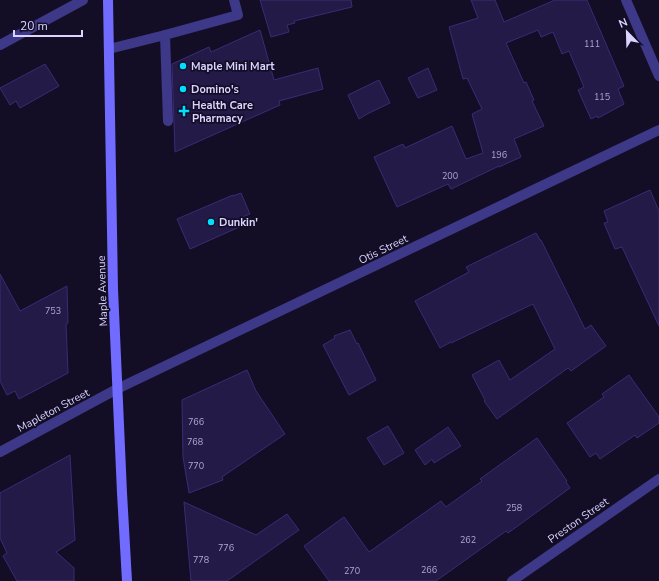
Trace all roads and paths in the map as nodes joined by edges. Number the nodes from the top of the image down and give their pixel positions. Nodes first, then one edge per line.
1 (84, 0) edge
2 (108, 0) edge
3 (234, 0) edge
4 (626, 0) edge
5 (166, 36) junction
6 (0, 45) edge
7 (109, 49) junction
8 (659, 76) edge
9 (168, 121) dead end
10 (659, 130) edge
11 (118, 389) junction
12 (0, 452) edge
13 (659, 479) edge
14 (524, 578) edge
15 (127, 581) edge
16 (512, 581) edge

1 - 6 street
2 - 7 main road, Maple Avenue
3 - 5 street
4 - 8 street
5 - 7 street
5 - 9 street
7 - 11 main road, Maple Avenue
10 - 11 street, Otis Street
11 - 12 street, Mapleton Street
11 - 15 main road, Maple Avenue
13 - 14 street, Preston Street
14 - 16 street, Preston Street

